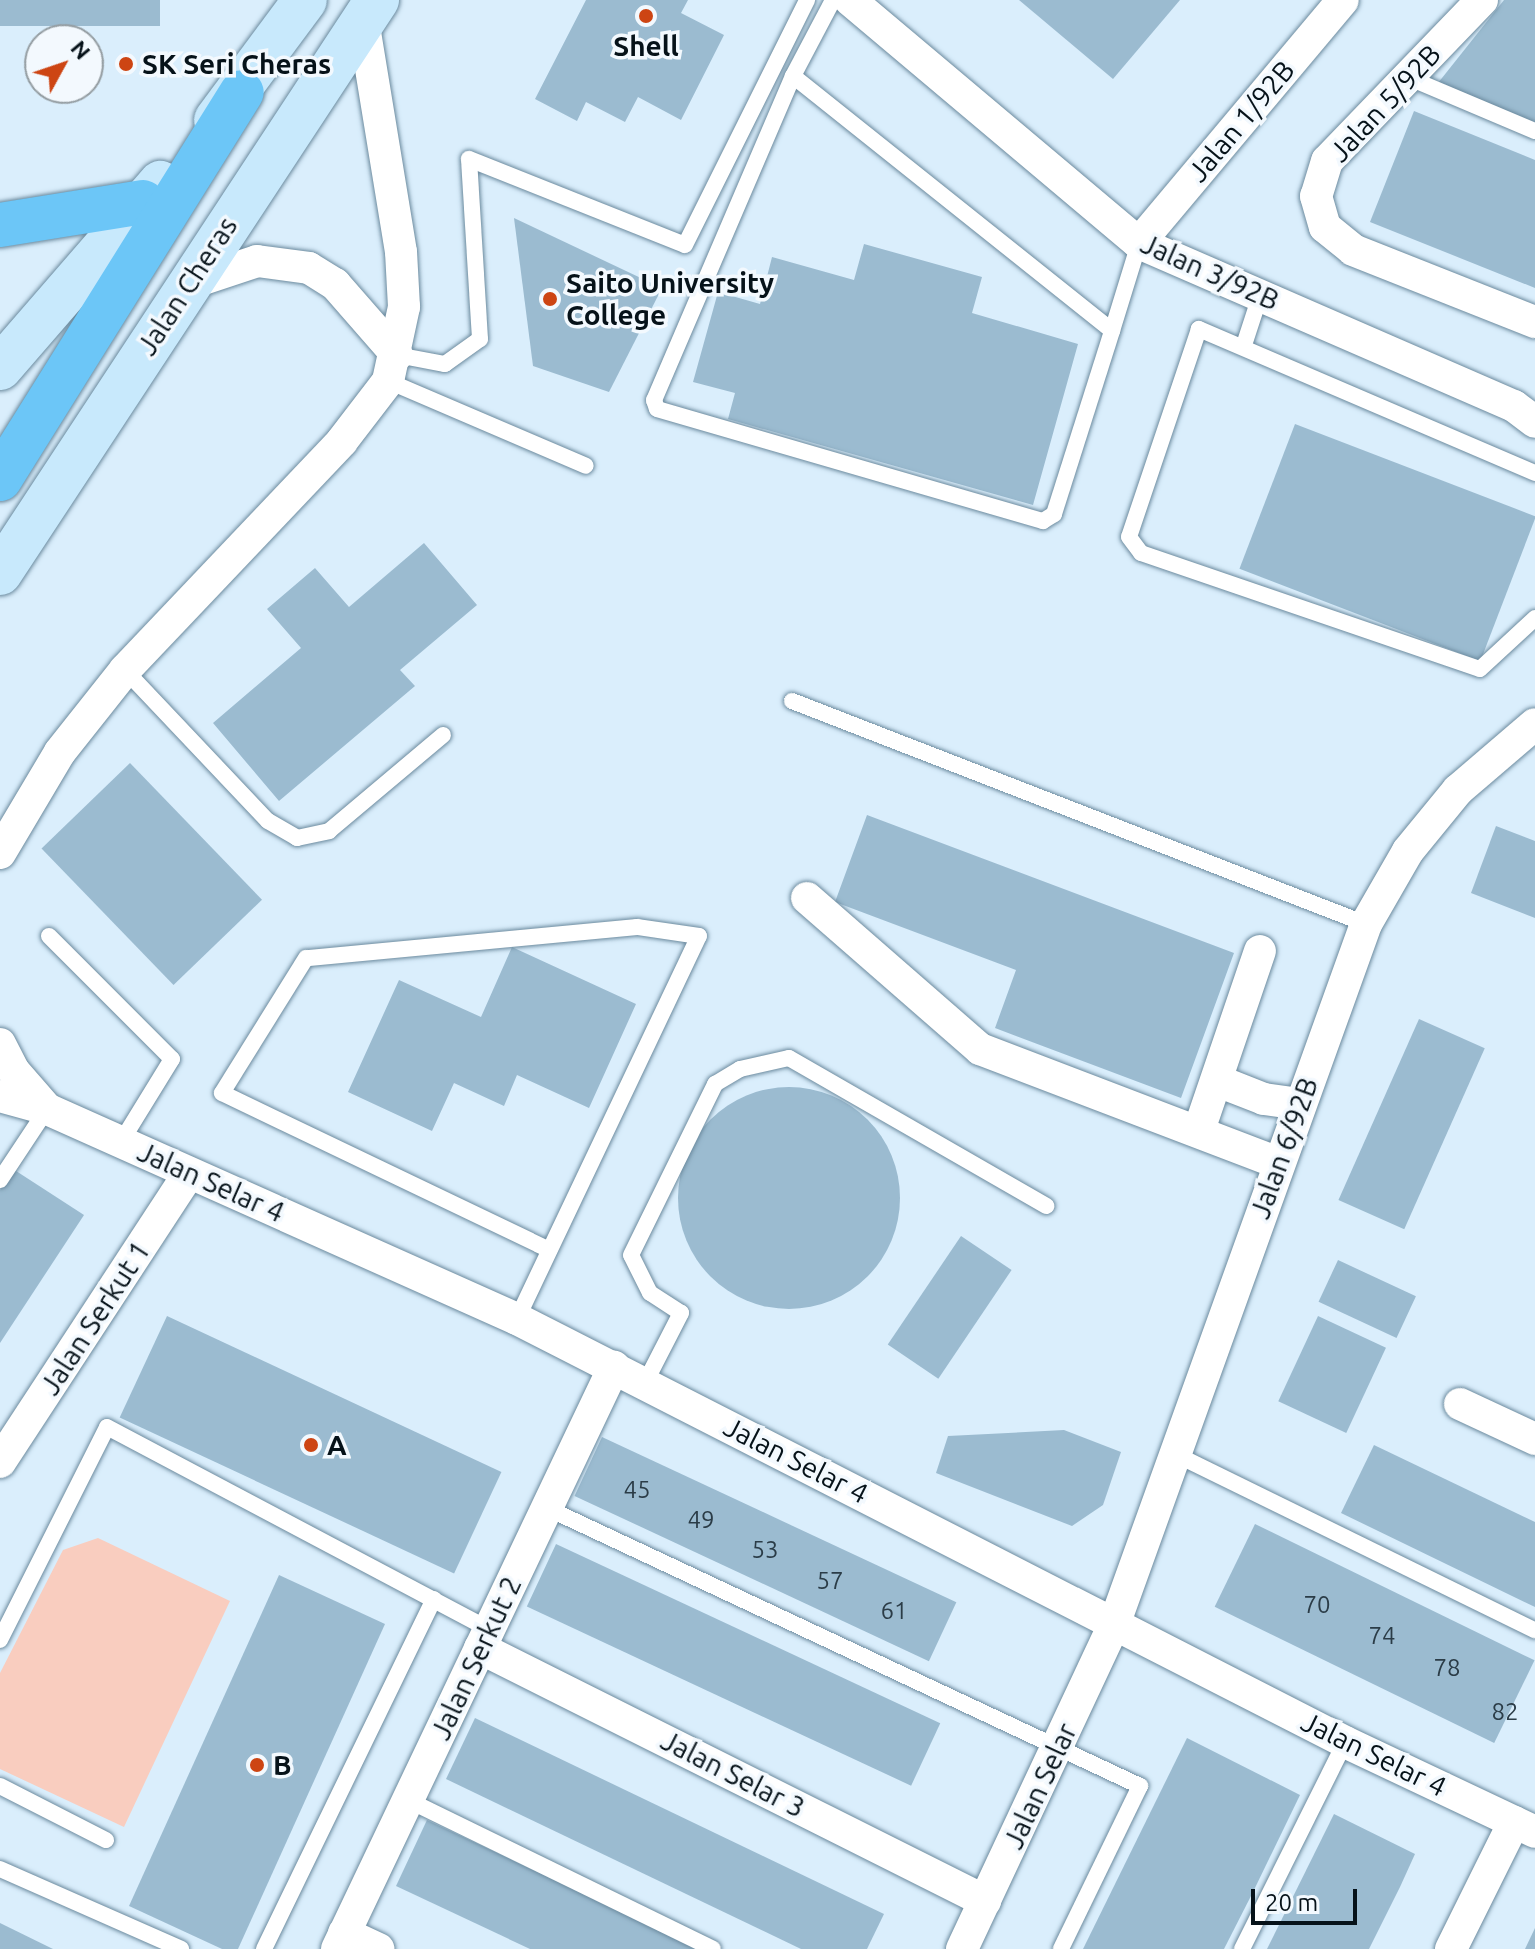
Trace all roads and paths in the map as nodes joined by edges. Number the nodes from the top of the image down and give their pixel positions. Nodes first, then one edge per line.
1 (305, 0) edge
2 (807, 0) edge
3 (833, 0) edge
4 (850, 0) edge
5 (1343, 0) edge
6 (1482, 0) edge
7 (370, 9) edge
8 (793, 76) junction
9 (1407, 77) junction
10 (242, 92) junction
11 (1535, 131) edge
12 (143, 202) junction
13 (0, 225) edge
14 (1139, 243) junction
15 (188, 284) junction
16 (1260, 296) junction
17 (1535, 322) edge
18 (1112, 331) junction
19 (1244, 345) junction
20 (0, 368) edge
21 (392, 368) junction
22 (1535, 422) edge
23 (586, 466) dead end
24 (1535, 473) edge
25 (0, 479) edge
26 (0, 573) edge
27 (1535, 618) edge
28 (125, 670) junction
29 (792, 701) dead end
30 (1535, 724) edge
31 (443, 735) dead end
32 (0, 853) edge
33 (807, 898) dead end
34 (1366, 924) junction
35 (49, 936) dead end
36 (1260, 951) dead end
37 (0, 1044) edge
38 (1218, 1081) junction
39 (0, 1096) edge
40 (1300, 1104) junction
41 (47, 1109) junction
42 (1199, 1130) junction
43 (121, 1142) junction
44 (1279, 1163) junction
45 (189, 1173) junction
46 (0, 1180) edge
47 (1046, 1206) dead end
48 (549, 1250) junction
49 (517, 1319) junction
50 (614, 1367) junction
51 (645, 1383) junction
52 (1460, 1404) dead end
53 (1535, 1439) edge
54 (1173, 1453) junction
55 (0, 1462) edge
56 (547, 1508) junction
57 (434, 1599) junction
58 (1115, 1622) junction
59 (1535, 1630) edge
60 (485, 1638) junction
61 (0, 1640) edge
62 (1345, 1742) junction
63 (1060, 1747) junction
64 (0, 1786) edge
65 (408, 1800) junction
66 (1525, 1827) edge
67 (106, 1840) dead end
68 (0, 1869) edge
69 (985, 1901) junction
70 (341, 1941) edge
71 (181, 1949) edge
72 (264, 1949) edge
73 (378, 1949) edge
74 (713, 1949) edge
75 (962, 1949) edge
76 (1061, 1949) edge
77 (1242, 1949) edge
78 (1451, 1949) edge

1 - 10 main road
2 - 21 lane
3 - 8 lane
4 - 14 street, Jalan 3/92B
5 - 14 street, Jalan 1/92B
6 - 9 street, Jalan 5/92B
7 - 15 main road, Jalan Cheras
7 - 21 street
8 - 18 lane
8 - 18 lane
9 - 11 lane
9 - 17 street, Jalan 5/92B
10 - 12 main road
10 - 25 highway
12 - 13 highway
12 - 20 main road
14 - 16 street, Jalan 3/92B
14 - 18 lane
15 - 21 street
15 - 26 main road, Jalan Cheras
16 - 19 lane
16 - 22 street, Jalan 3/92B
19 - 24 lane
19 - 27 lane
21 - 23 lane
21 - 28 street
28 - 31 lane
28 - 32 street
29 - 34 lane
30 - 34 street, Jalan 6/92B
33 - 42 street
34 - 40 street, Jalan 6/92B
35 - 43 lane
36 - 38 street
37 - 41 street, Jalan Selar 4
38 - 40 street
38 - 42 street
39 - 41 street, Jalan Selar 4
40 - 44 street, Jalan 6/92B
41 - 43 street, Jalan Selar 4
41 - 46 lane
42 - 44 street
43 - 45 street, Jalan Selar 4
44 - 54 street, Jalan 6/92B
45 - 49 street, Jalan Selar 4
45 - 55 street, Jalan Serkut 1
47 - 51 lane
48 - 48 lane
48 - 49 lane
49 - 50 street, Jalan Selar 4
50 - 51 street, Jalan Selar 4
50 - 56 street, Jalan Serkut 2
51 - 58 street, Jalan Selar 4
52 - 53 street
54 - 58 street, Jalan 6/92B
54 - 59 lane
56 - 60 street, Jalan Serkut 2
56 - 63 lane
57 - 60 lane
57 - 61 lane
57 - 72 lane
58 - 62 street, Jalan Selar 4
58 - 63 street, Jalan Selar
60 - 65 street, Jalan Serkut 2
60 - 69 street, Jalan Selar 3
62 - 66 street, Jalan Selar 4
62 - 77 lane
63 - 69 street, Jalan Selar
63 - 76 lane
64 - 67 lane
65 - 70 street, Jalan Serkut 2
65 - 74 lane
66 - 78 street
68 - 71 lane
69 - 75 street, Jalan Selar
70 - 73 street

